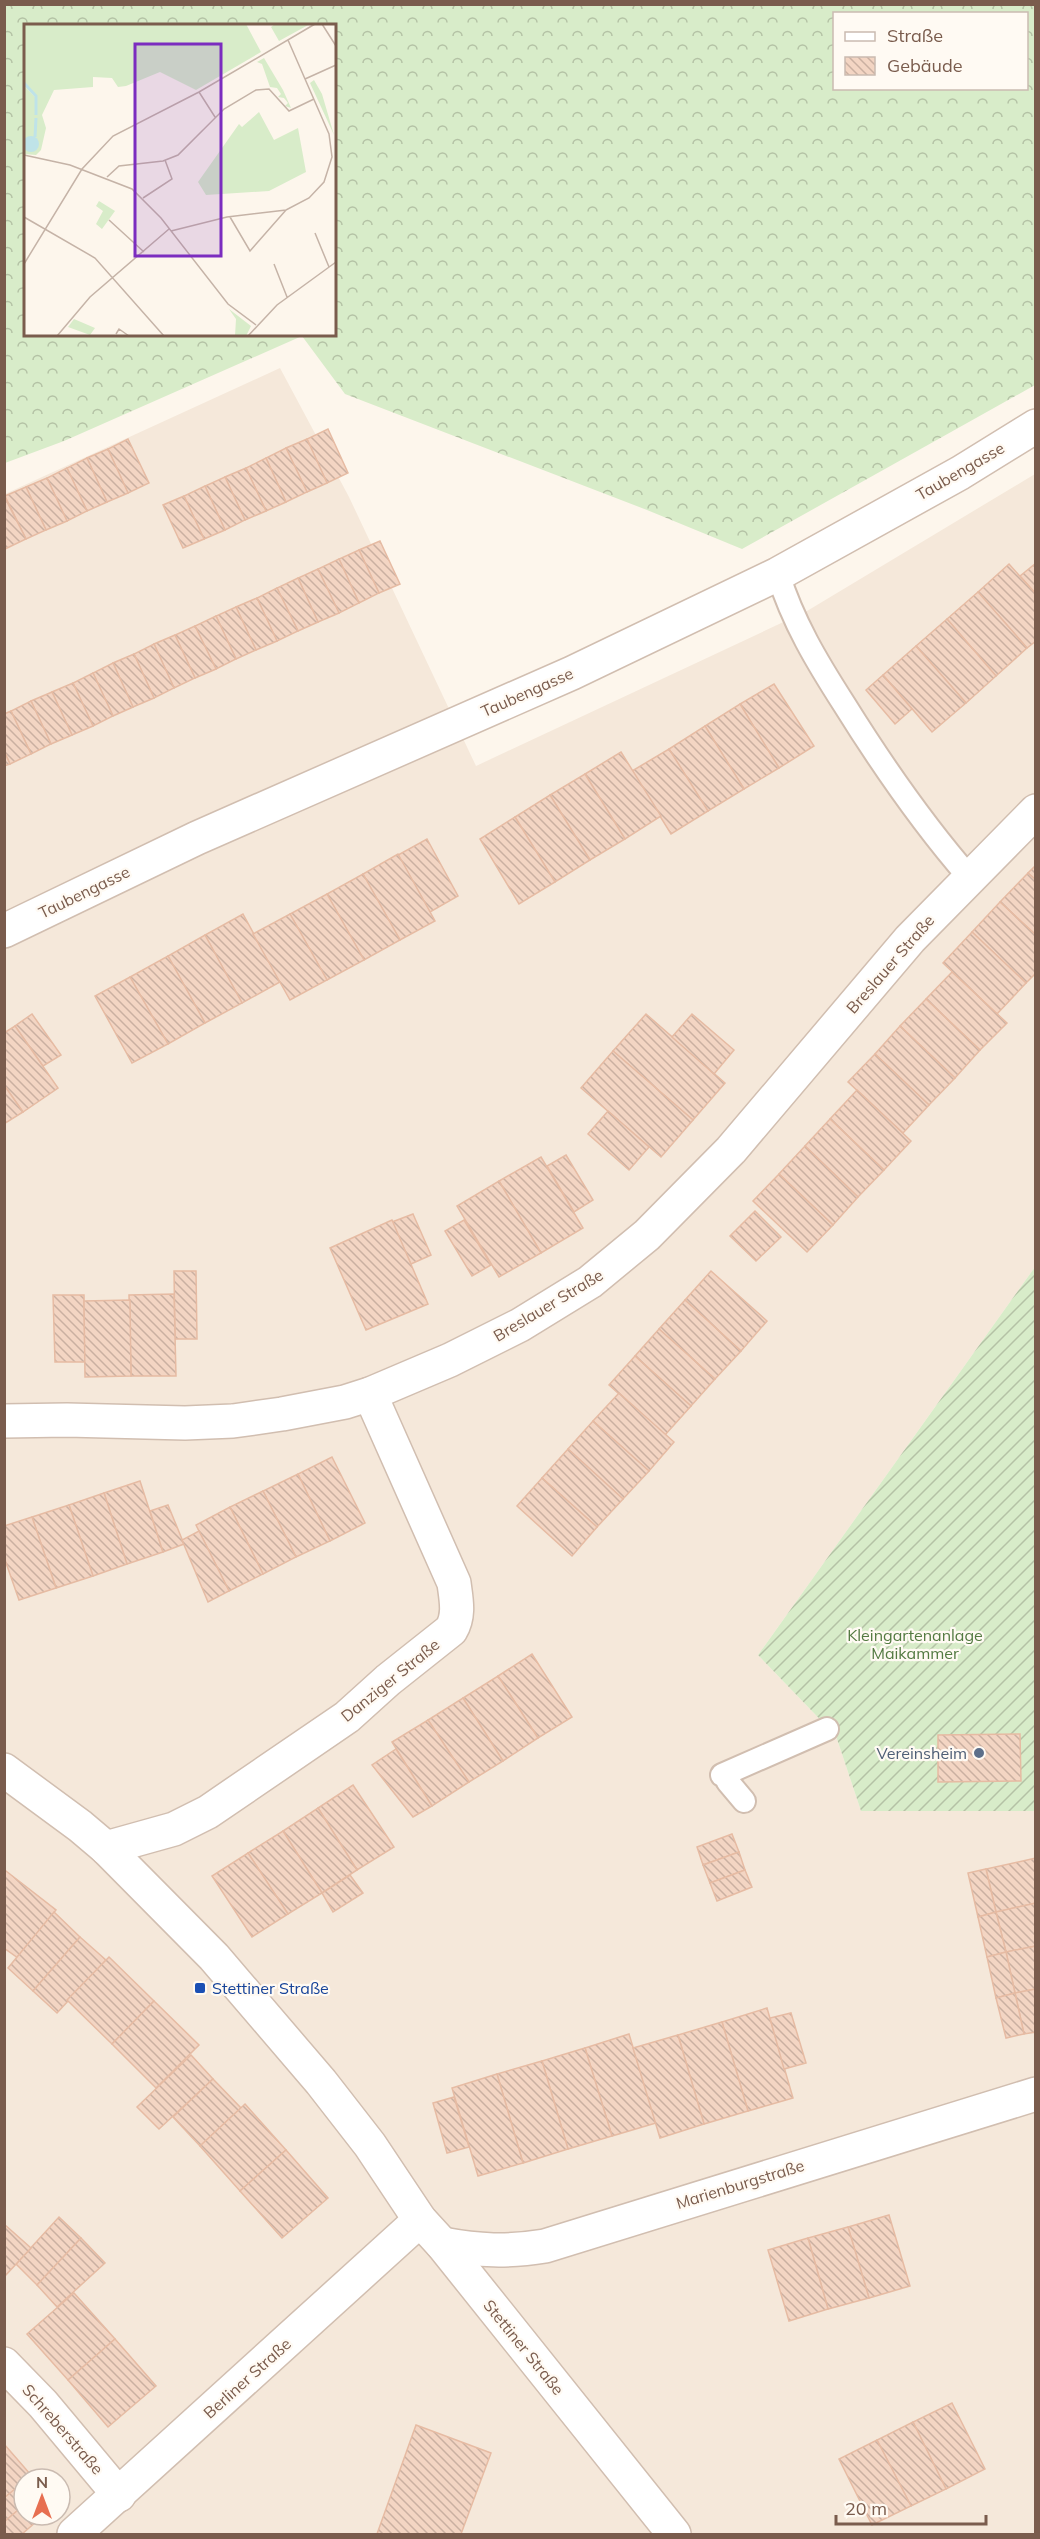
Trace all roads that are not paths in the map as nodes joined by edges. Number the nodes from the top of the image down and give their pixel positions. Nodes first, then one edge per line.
1 (1035, 426) edge
2 (778, 574) junction
3 (1035, 811) edge
4 (969, 877) junction
5 (4, 931) edge
6 (370, 1394) junction
7 (4, 1421) edge
8 (827, 1729) dead end
9 (4, 1770) edge
10 (744, 1801) dead end
11 (106, 1848) junction
12 (1035, 2094) edge
13 (420, 2220) junction
14 (442, 2244) junction
15 (4, 2364) edge
16 (119, 2495) junction
17 (74, 2535) edge
18 (674, 2535) edge

1 - 2 street, Taubengasse
2 - 4 lane
2 - 5 street, Taubengasse
3 - 4 street, Breslauer Straße
4 - 6 street, Breslauer Straße
6 - 7 street, Breslauer Straße
6 - 11 street, Danziger Straße
8 - 10 lane
9 - 11 street, Stettiner Straße
11 - 13 street, Stettiner Straße
12 - 14 street, Marienburgstraße
13 - 14 street, Stettiner Straße
13 - 16 street, Berliner Straße
14 - 18 street, Stettiner Straße
15 - 16 street, Schreberstraße
16 - 17 street, Berliner Straße

